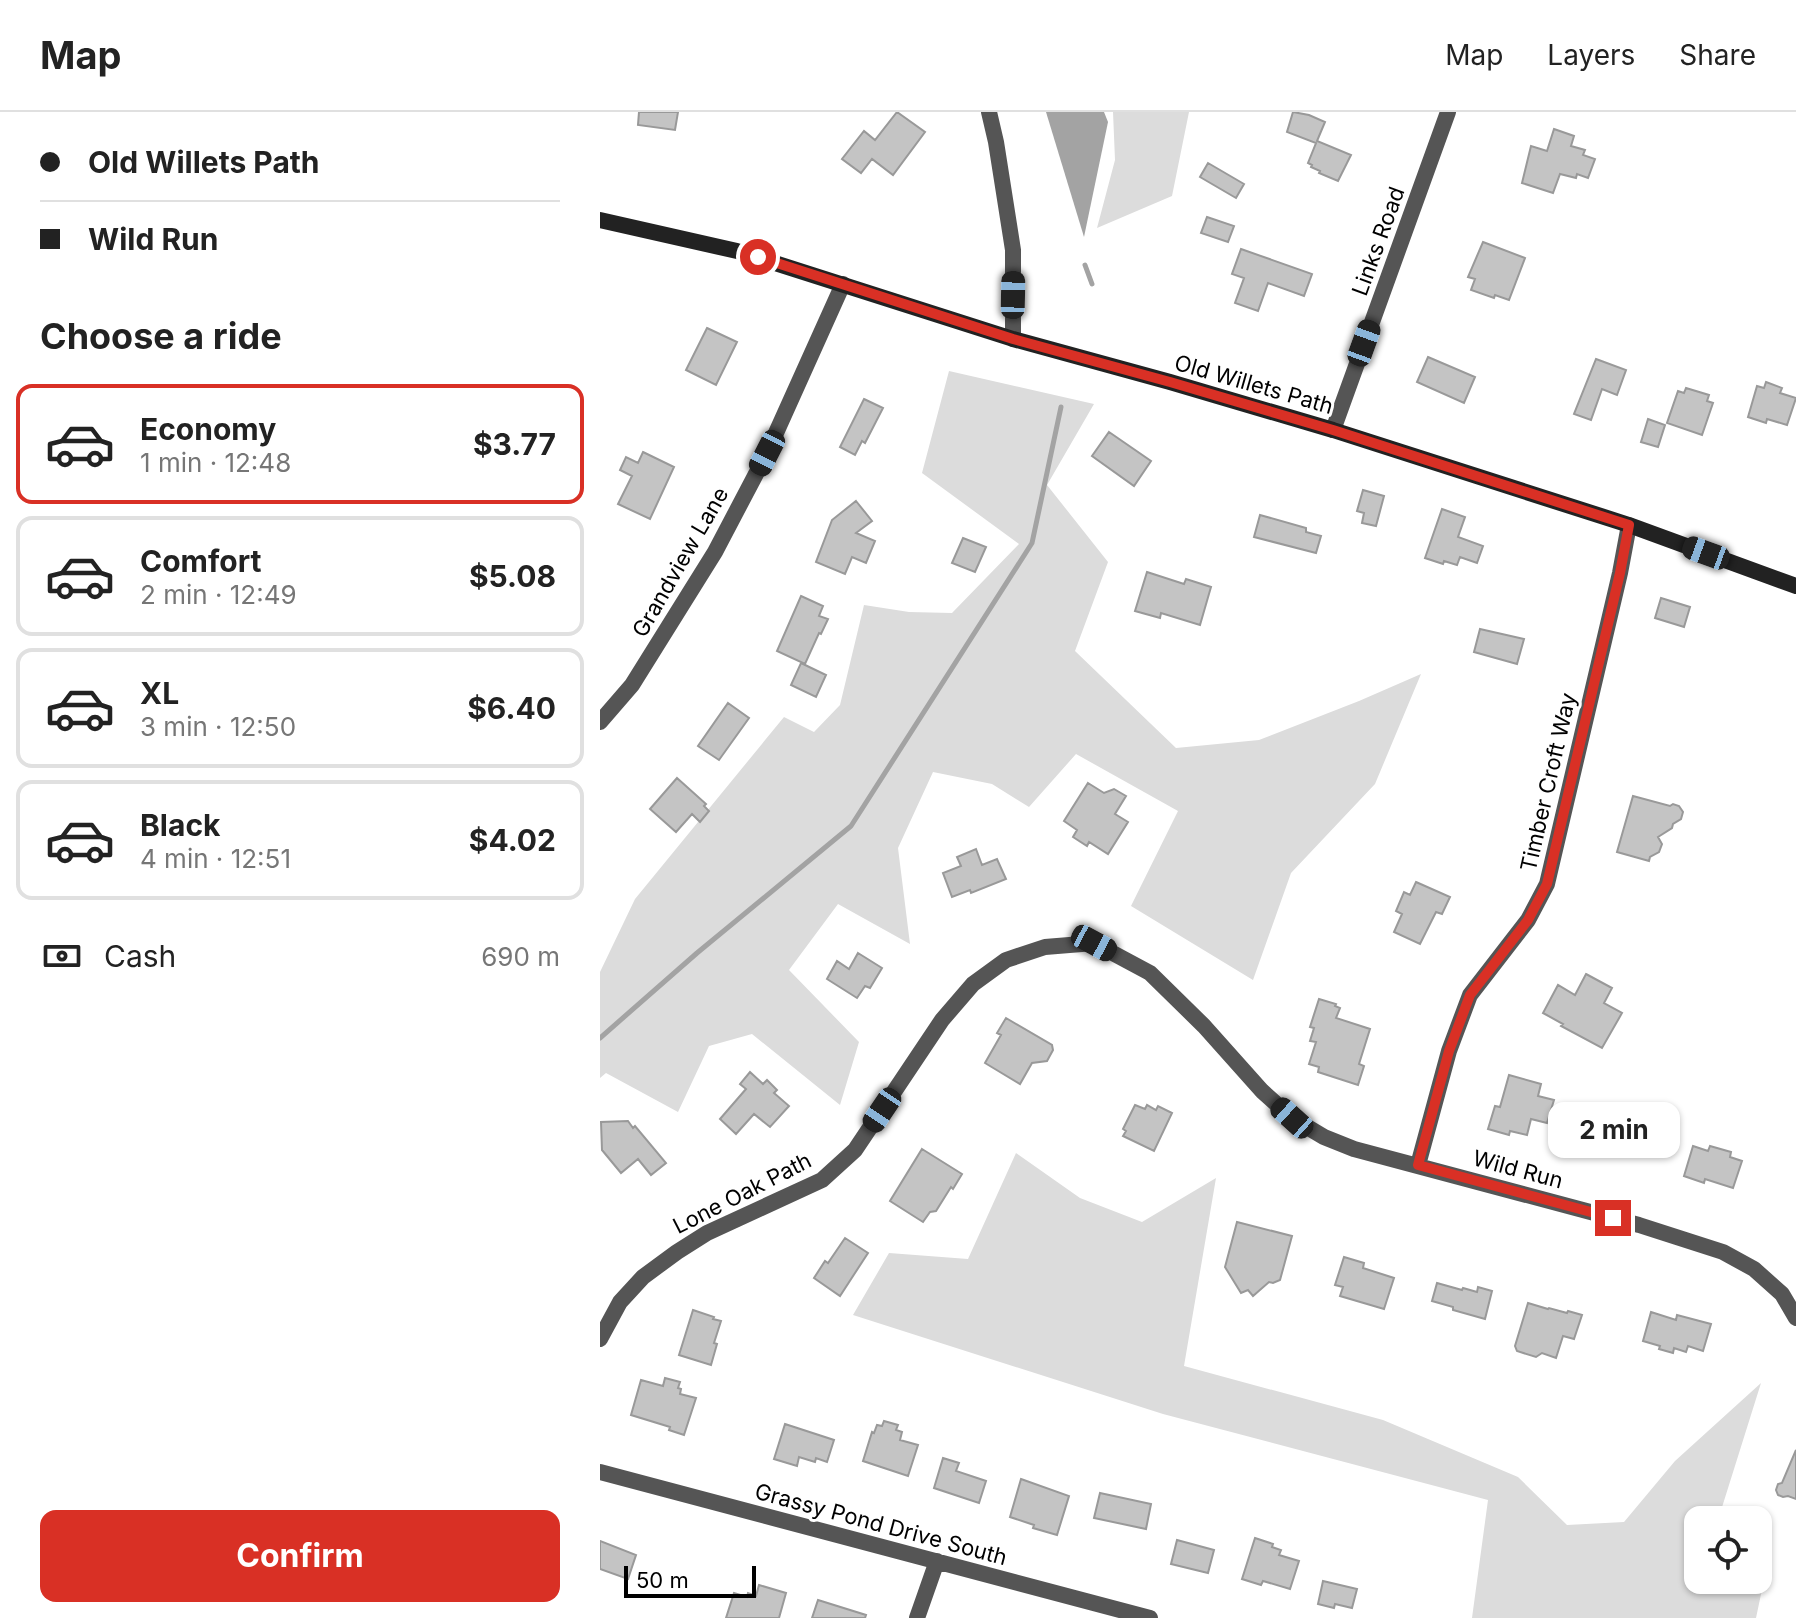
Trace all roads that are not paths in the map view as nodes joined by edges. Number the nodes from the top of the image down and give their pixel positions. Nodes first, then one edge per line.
1 (989, 112) edge
2 (1448, 112) edge
3 (600, 220) edge
4 (843, 284) junction
5 (1013, 339) junction
6 (1333, 430) junction
7 (1629, 525) junction
8 (1796, 586) edge
9 (600, 722) edge
10 (1262, 1091) joint
11 (1418, 1165) junction
12 (1796, 1318) edge
13 (600, 1339) edge
14 (600, 1472) edge
15 (937, 1561) junction
16 (917, 1618) edge
17 (1150, 1618) edge

1 - 5 street
2 - 6 street, Links Road
3 - 4 main road, Old Willets Path
4 - 5 main road, Old Willets Path
4 - 9 street, Grandview Lane
5 - 6 main road, Old Willets Path
6 - 7 main road, Old Willets Path
7 - 8 main road, Old Willets Path
7 - 11 street, Timber Croft Way
10 - 11 street, Wild Run
10 - 13 street, Lone Oak Path
11 - 12 street, Wild Run
14 - 15 street, Grassy Pond Drive South
15 - 16 street
15 - 17 street, Grassy Pond Drive South

